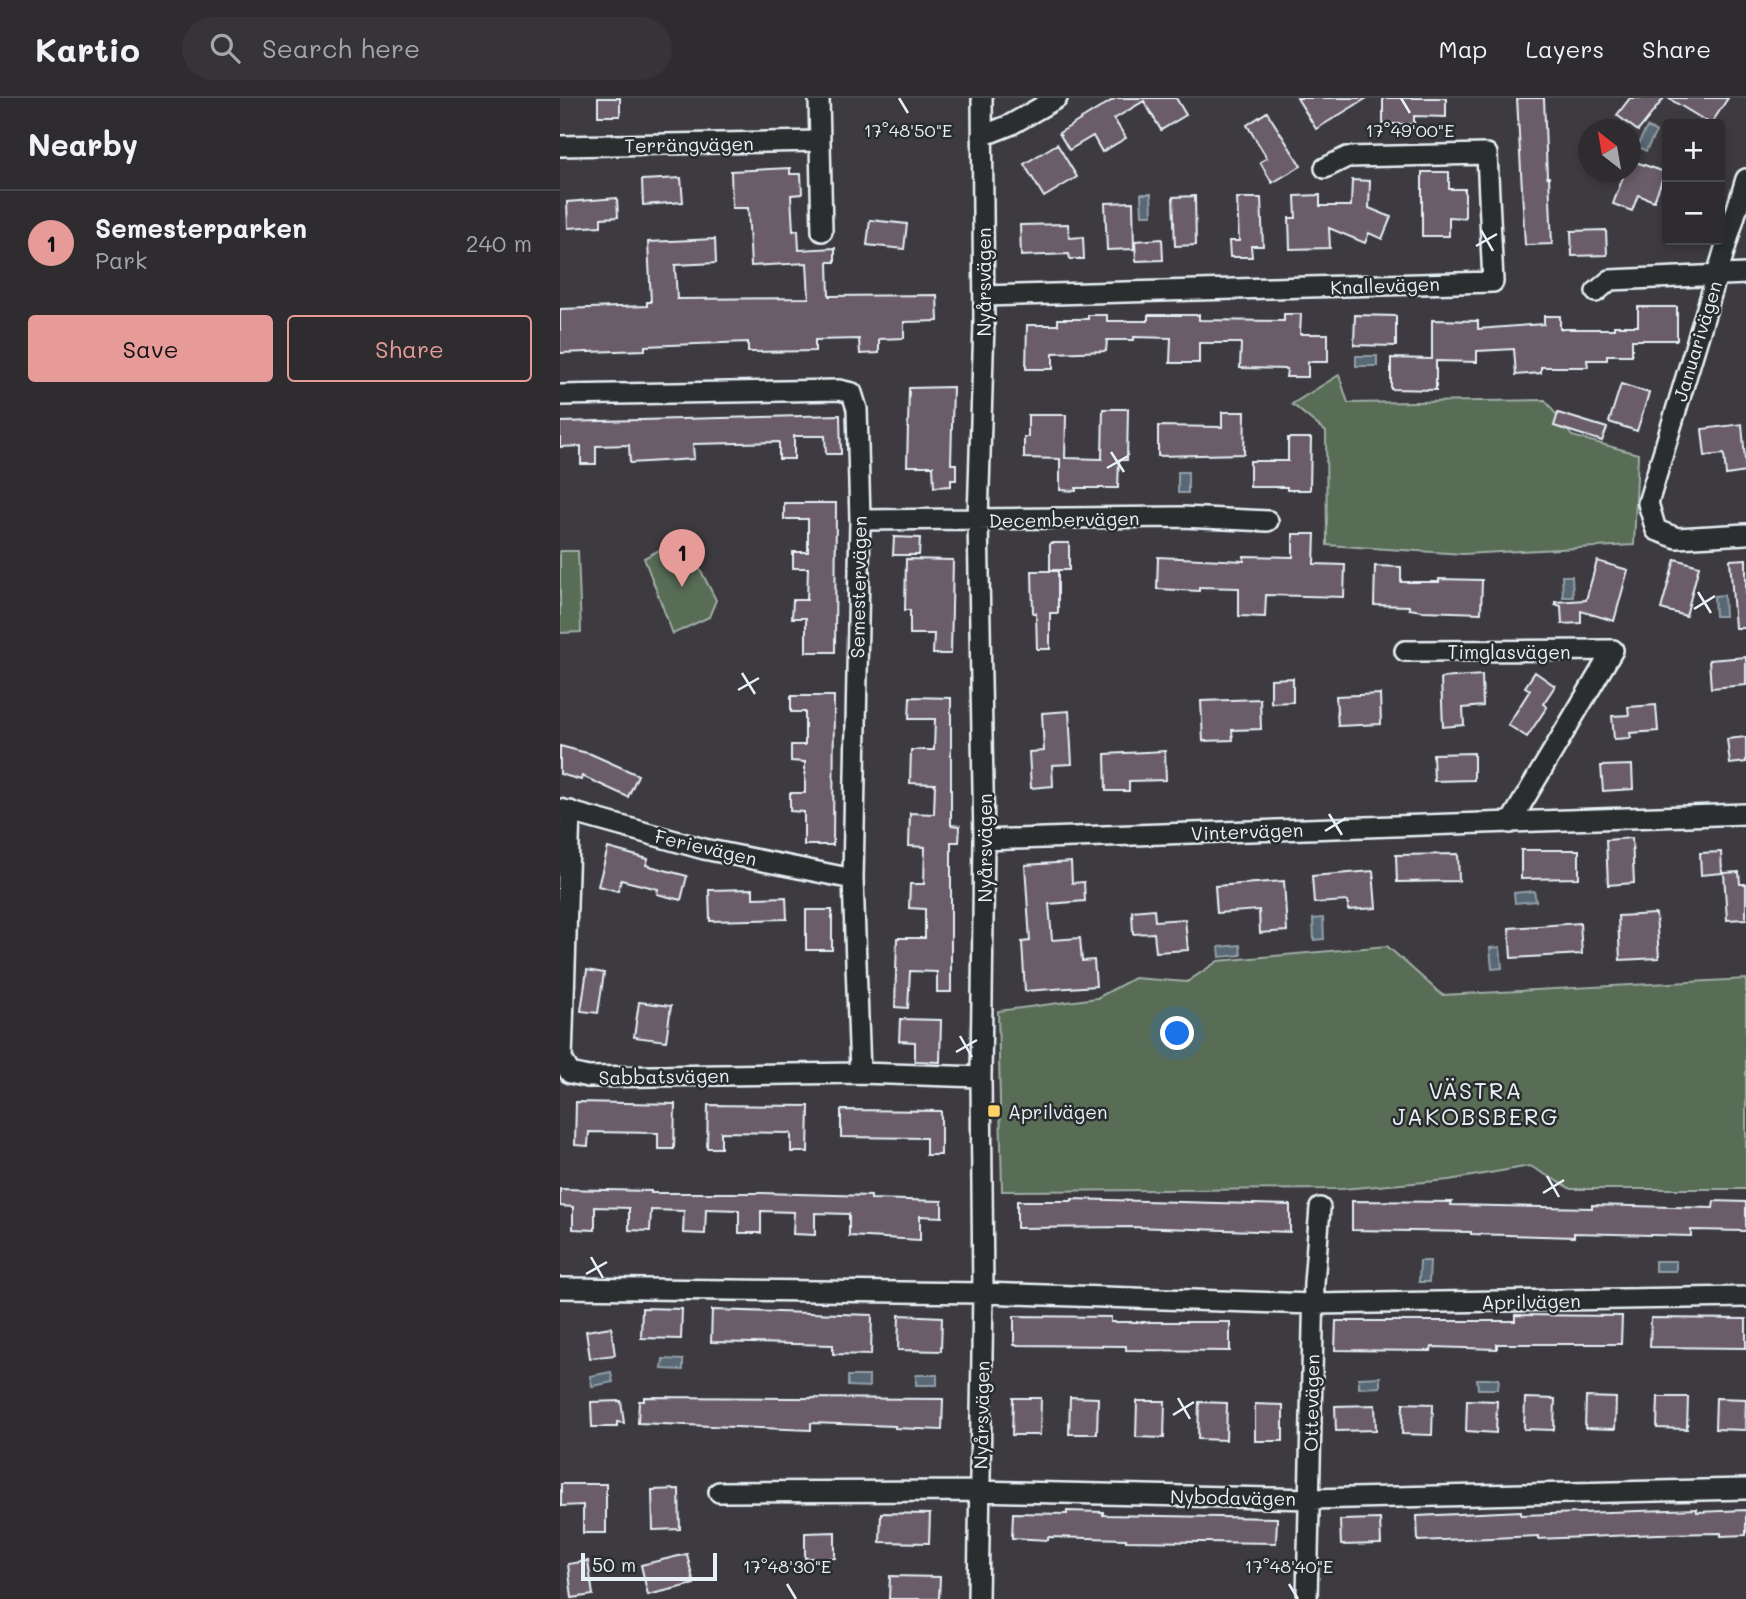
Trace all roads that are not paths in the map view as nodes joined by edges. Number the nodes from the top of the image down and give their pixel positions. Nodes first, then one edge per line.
1 (819, 98) edge
2 (982, 98) edge
3 (1057, 98) edge
4 (982, 136) junction
5 (819, 141) junction
6 (560, 146) edge
7 (1325, 168) dead end
8 (1746, 179) edge
9 (822, 231) dead end
10 (1746, 274) edge
11 (1717, 275) junction
12 (1596, 292) dead end
13 (984, 296) junction
14 (560, 395) edge
15 (860, 520) junction
16 (978, 520) junction
17 (1268, 522) dead end
18 (1746, 534) edge
19 (1405, 651) dead end
20 (565, 810) edge
21 (1746, 814) edge
22 (1510, 823) junction
23 (984, 840) junction
24 (853, 879) junction
25 (860, 1073) junction
26 (981, 1077) junction
27 (1320, 1208) dead end
28 (560, 1288) edge
29 (983, 1293) junction
30 (1746, 1297) edge
31 (1313, 1304) junction
32 (1746, 1489) edge
33 (979, 1491) junction
34 (719, 1492) dead end
35 (1310, 1499) junction
36 (978, 1599) edge
37 (1307, 1599) edge

1 - 5 street
2 - 4 street, Nyårsvägen
3 - 4 street
4 - 13 street, Nyårsvägen
5 - 6 street, Terrängvägen
5 - 9 street
7 - 13 street, Knallevägen
8 - 11 street, Januarivägen
10 - 11 street
11 - 12 street
11 - 18 street, Januarivägen
13 - 16 street, Nyårsvägen
14 - 15 street, Semestervägen
15 - 16 street, Decembervägen
15 - 24 street, Semestervägen
16 - 17 street, Decembervägen
16 - 23 street, Nyårsvägen
19 - 22 street, Timglasvägen
20 - 24 street, Ferievägen
20 - 25 street, Sabbatsvägen
21 - 22 street, Vintervägen
22 - 23 street, Vintervägen
23 - 26 street, Nyårsvägen
24 - 25 street, Semestervägen
25 - 26 street, Sabbatsvägen
26 - 29 street, Nyårsvägen
27 - 31 street, Ottevägen
28 - 29 street, Aprilvägen
29 - 31 street, Aprilvägen
29 - 33 street, Nyårsvägen
30 - 31 street, Aprilvägen
31 - 35 street, Ottevägen
32 - 35 street, Nybodavägen
33 - 34 street, Nybodavägen
33 - 35 street, Nybodavägen
33 - 36 street, Nyårsvägen
35 - 37 street, Ottevägen

